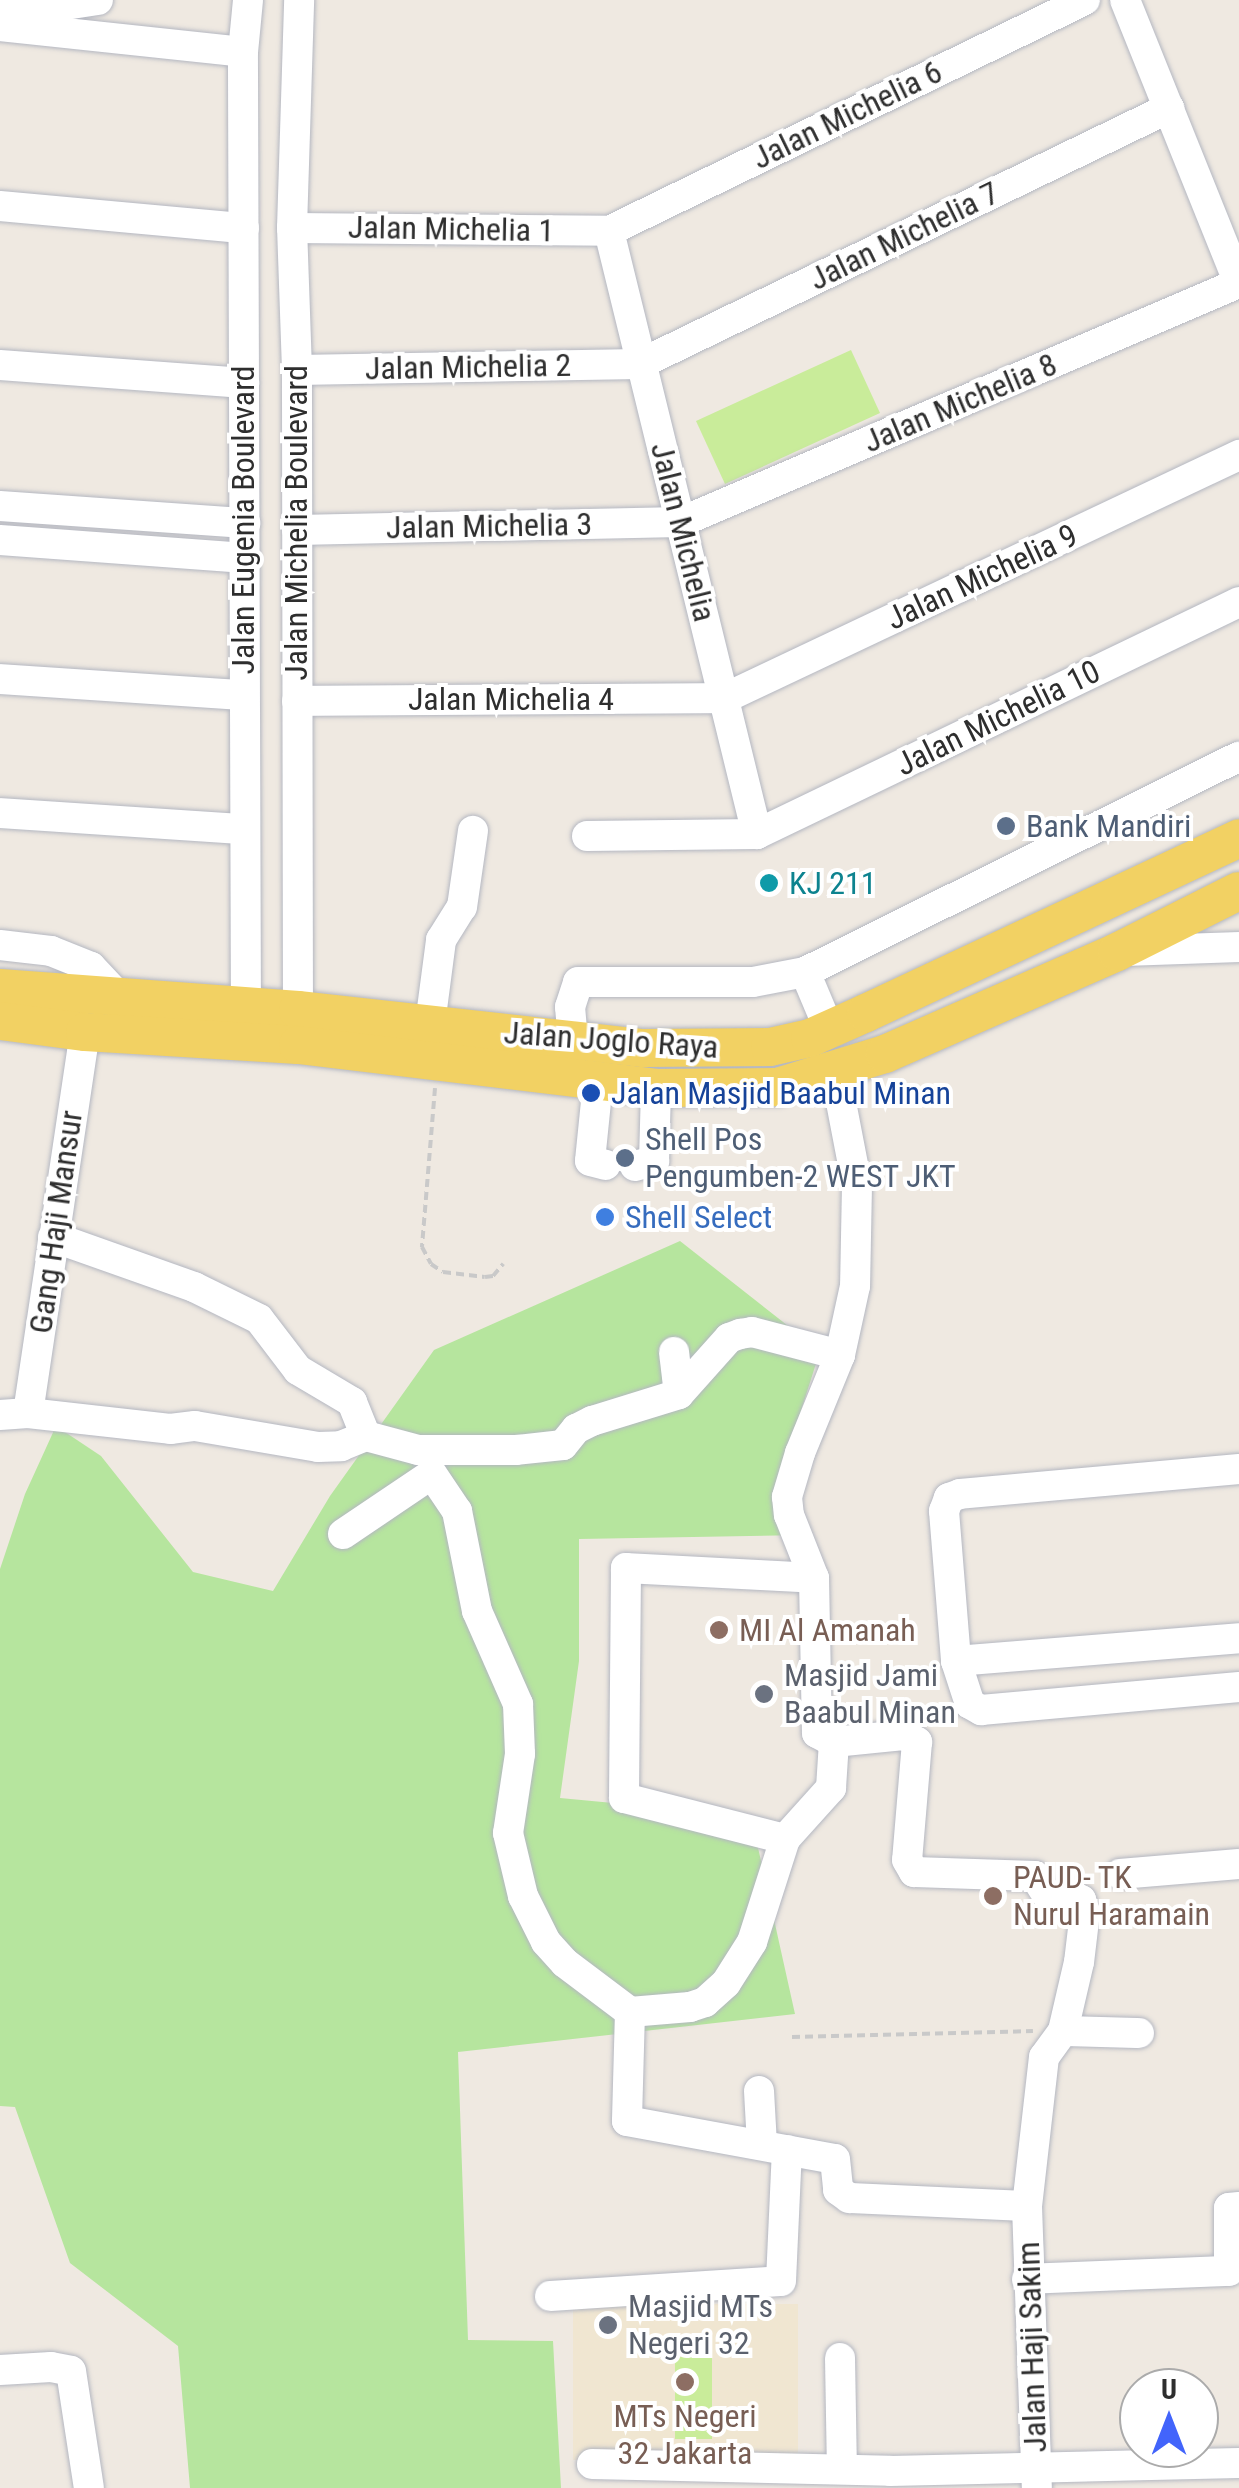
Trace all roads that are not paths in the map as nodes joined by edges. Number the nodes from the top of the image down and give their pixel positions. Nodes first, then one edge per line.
1 (98, 0) edge
2 (248, 0) edge
3 (299, 0) edge
4 (1086, 0) edge
5 (1125, 0) edge
6 (0, 15) edge
7 (0, 26) edge
8 (243, 52) junction
9 (1168, 108) junction
10 (0, 206) edge
11 (244, 228) junction
12 (292, 228) junction
13 (609, 230) junction
14 (1239, 283) edge
15 (0, 364) edge
16 (640, 364) junction
17 (297, 370) junction
18 (244, 383) junction
19 (1239, 456) edge
20 (0, 506) edge
21 (682, 522) junction
22 (245, 523) junction
23 (297, 530) junction
24 (0, 540) edge
25 (246, 558) junction
26 (1239, 602) edge
27 (0, 680) edge
28 (242, 695) junction
29 (725, 698) junction
30 (297, 701) junction
31 (1239, 757) edge
32 (0, 813) edge
33 (244, 828) junction
34 (473, 831) dead end
35 (757, 834) junction
36 (587, 836) dead end
37 (1239, 838) edge
38 (1239, 891) edge
39 (0, 945) edge
40 (1239, 947) edge
41 (1117, 952) junction
42 (805, 972) junction
43 (0, 988) edge
44 (122, 1000) junction
45 (866, 1013) junction
46 (0, 1021) edge
47 (246, 1024) junction
48 (430, 1024) junction
49 (298, 1028) junction
50 (829, 1029) junction
51 (85, 1032) junction
52 (573, 1041) junction
53 (885, 1054) junction
54 (835, 1072) junction
55 (598, 1082) junction
56 (656, 1088) junction
57 (54, 1237) junction
58 (674, 1352) dead end
59 (840, 1355) junction
60 (679, 1394) junction
61 (14, 1414) edge
62 (366, 1436) junction
63 (425, 1462) junction
64 (1239, 1470) edge
65 (342, 1534) dead end
66 (814, 1578) junction
67 (1239, 1638) edge
68 (956, 1661) junction
69 (1239, 1688) edge
70 (834, 1742) junction
71 (785, 1839) junction
72 (1239, 1864) edge
73 (1120, 1874) dead end
74 (630, 2012) junction
75 (1063, 2030) junction
76 (1138, 2033) dead end
77 (759, 2091) dead end
78 (775, 2148) junction
79 (1028, 2206) junction
80 (1239, 2208) edge
81 (1028, 2279) junction
82 (550, 2296) dead end
83 (840, 2358) dead end
84 (0, 2370) edge
85 (592, 2464) dead end
86 (842, 2469) junction
87 (1232, 2472) edge
88 (679, 2477) edge
89 (795, 2478) edge
90 (1036, 2478) edge
91 (889, 2479) edge
92 (89, 2488) edge

1 - 6 street
2 - 8 street, Jalan Eugenia Boulevard
3 - 12 street, Jalan Michelia Boulevard
4 - 13 street, Jalan Michelia 6
5 - 9 street
7 - 8 street
8 - 11 street, Jalan Eugenia Boulevard
9 - 14 street
9 - 16 street, Jalan Michelia 7
10 - 11 street
11 - 18 street, Jalan Eugenia Boulevard
12 - 13 street, Jalan Michelia 1
12 - 17 street, Jalan Michelia Boulevard
13 - 16 street, Jalan Michelia
14 - 21 street, Jalan Michelia 8
15 - 18 street
16 - 17 street, Jalan Michelia 2
16 - 21 street, Jalan Michelia
17 - 23 street, Jalan Michelia Boulevard
18 - 22 street, Jalan Eugenia Boulevard
19 - 29 street, Jalan Michelia 9
20 - 22 street
21 - 23 street, Jalan Michelia 3
21 - 29 street, Jalan Michelia
22 - 25 street, Jalan Eugenia Boulevard
23 - 30 street, Jalan Michelia Boulevard
24 - 25 street
25 - 28 street, Jalan Eugenia Boulevard
26 - 35 street, Jalan Michelia 10
27 - 28 street
28 - 33 street, Jalan Eugenia Boulevard
29 - 30 street, Jalan Michelia 4
29 - 35 street, Jalan Michelia
30 - 49 street, Jalan Michelia Boulevard
31 - 42 street
32 - 33 street
33 - 47 street, Jalan Eugenia Boulevard
34 - 48 street
35 - 36 street
37 - 45 main road, Jalan Joglo Raya
38 - 41 main road, Jalan Joglo Raya
39 - 44 street
40 - 41 street
41 - 53 main road, Jalan Joglo Raya
42 - 50 street
42 - 52 street
43 - 44 main road, Jalan Joglo Raya
44 - 47 main road, Jalan Joglo Raya
45 - 50 main road, Jalan Joglo Raya
45 - 53 main road
46 - 51 main road, Jalan Joglo Raya
47 - 49 main road, Jalan Joglo Raya
47 - 51 main road, Jalan Joglo Raya
48 - 49 main road, Jalan Joglo Raya
48 - 52 main road, Jalan Joglo Raya
49 - 55 main road, Jalan Joglo Raya
50 - 52 main road, Jalan Joglo Raya
51 - 57 street, Gang Haji Mansur
53 - 54 main road, Jalan Joglo Raya
54 - 56 main road, Jalan Joglo Raya
54 - 59 street
55 - 56 main road, Jalan Joglo Raya
55 - 56 street
57 - 61 street, Gang Haji Mansur
57 - 62 street
58 - 60 street
59 - 60 street
59 - 66 street
60 - 63 street
61 - 62 street
62 - 63 street
63 - 65 street
63 - 74 street
64 - 68 street
66 - 70 street
66 - 71 street
67 - 68 street
68 - 69 street
70 - 71 street
70 - 75 street, Jalan Haji Sakim
71 - 74 street
72 - 73 street
74 - 78 street
75 - 76 street
75 - 79 street, Jalan Haji Sakim
77 - 78 street
78 - 79 street
78 - 82 street
79 - 81 street, Jalan Haji Sakim
80 - 81 street
81 - 90 street, Jalan Haji Sakim
83 - 86 street
84 - 92 street
85 - 88 street
86 - 89 street
86 - 91 street
87 - 90 street
88 - 89 street
90 - 91 street

